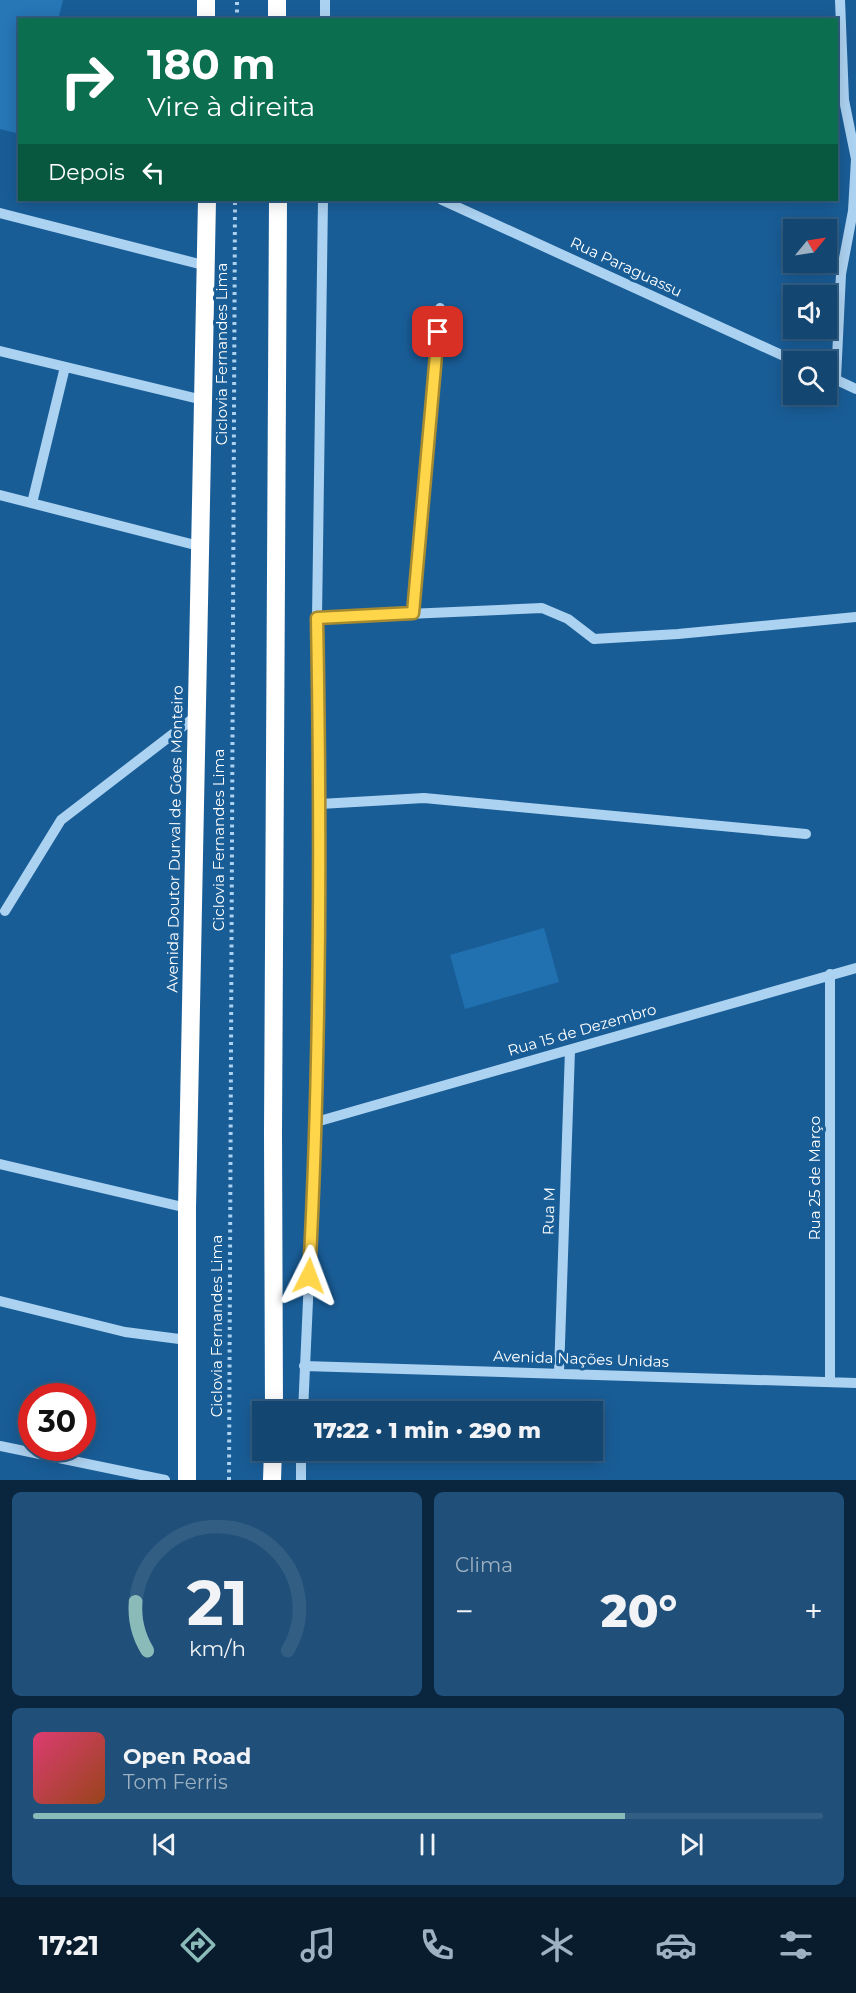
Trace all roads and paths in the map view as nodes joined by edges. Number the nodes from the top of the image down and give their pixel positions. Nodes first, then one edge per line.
1 (206, 0) edge
2 (237, 0) edge
3 (277, 0) edge
4 (325, 0) edge
5 (840, 0) edge
6 (206, 18) edge
7 (237, 18) edge
8 (277, 18) edge
9 (324, 18) edge
10 (207, 201) edge
11 (236, 201) edge
12 (278, 201) edge
13 (323, 201) edge
14 (444, 201) edge
15 (0, 213) edge
16 (207, 266) junction
17 (440, 308) dead end
18 (0, 351) edge
19 (834, 351) edge
20 (783, 356) edge
21 (65, 367) junction
22 (837, 380) edge
23 (856, 389) edge
24 (203, 400) junction
25 (0, 495) edge
26 (32, 503) junction
27 (199, 546) junction
28 (413, 613) junction
29 (856, 617) edge
30 (317, 618) junction
31 (195, 717) junction
32 (320, 804) junction
33 (806, 834) dead end
34 (5, 911) dead end
35 (856, 968) edge
36 (830, 974) junction
37 (570, 1050) junction
38 (316, 1122) junction
39 (0, 1164) edge
40 (187, 1208) junction
41 (0, 1301) edge
42 (187, 1340) junction
43 (304, 1366) junction
44 (559, 1373) junction
45 (831, 1382) junction
46 (856, 1383) edge
47 (274, 1401) edge
48 (303, 1401) edge
49 (0, 1446) edge
50 (273, 1461) edge
51 (302, 1461) edge
52 (165, 1480) edge
53 (187, 1480) edge
54 (229, 1480) edge
55 (272, 1480) edge
56 (301, 1480) edge

1 - 6 highway
2 - 7 path
3 - 8 highway
4 - 9 street
5 - 19 street
10 - 16 highway, Avenida Doutor Durval de Góes Monteiro
11 - 54 path, Ciclovia Fernandes Lima
12 - 47 highway
13 - 30 street
14 - 20 street, Rua Paraguassu
15 - 16 street
16 - 24 highway, Avenida Doutor Durval de Góes Monteiro
17 - 28 street
18 - 21 street
21 - 24 street
21 - 26 street
22 - 23 street
24 - 27 highway, Avenida Doutor Durval de Góes Monteiro
25 - 26 street
26 - 27 street
27 - 31 highway, Avenida Doutor Durval de Góes Monteiro
28 - 29 street
28 - 30 street
30 - 32 street
31 - 34 street
31 - 40 highway, Avenida Doutor Durval de Góes Monteiro
32 - 33 street
32 - 38 street
35 - 36 street, Rua 15 de Dezembro
36 - 37 street, Rua 15 de Dezembro
36 - 45 street, Rua 25 de Março
37 - 38 street, Rua 15 de Dezembro
37 - 44 street, Rua M
38 - 43 street
39 - 40 street
40 - 42 highway, Avenida Doutor Durval de Góes Monteiro
41 - 42 street
42 - 53 highway, Avenida Doutor Durval de Góes Monteiro
43 - 44 street, Avenida Nações Unidas
43 - 48 street
44 - 45 street, Avenida Nações Unidas
45 - 46 street, Avenida Nações Unidas
49 - 52 street
50 - 55 highway
51 - 56 street

